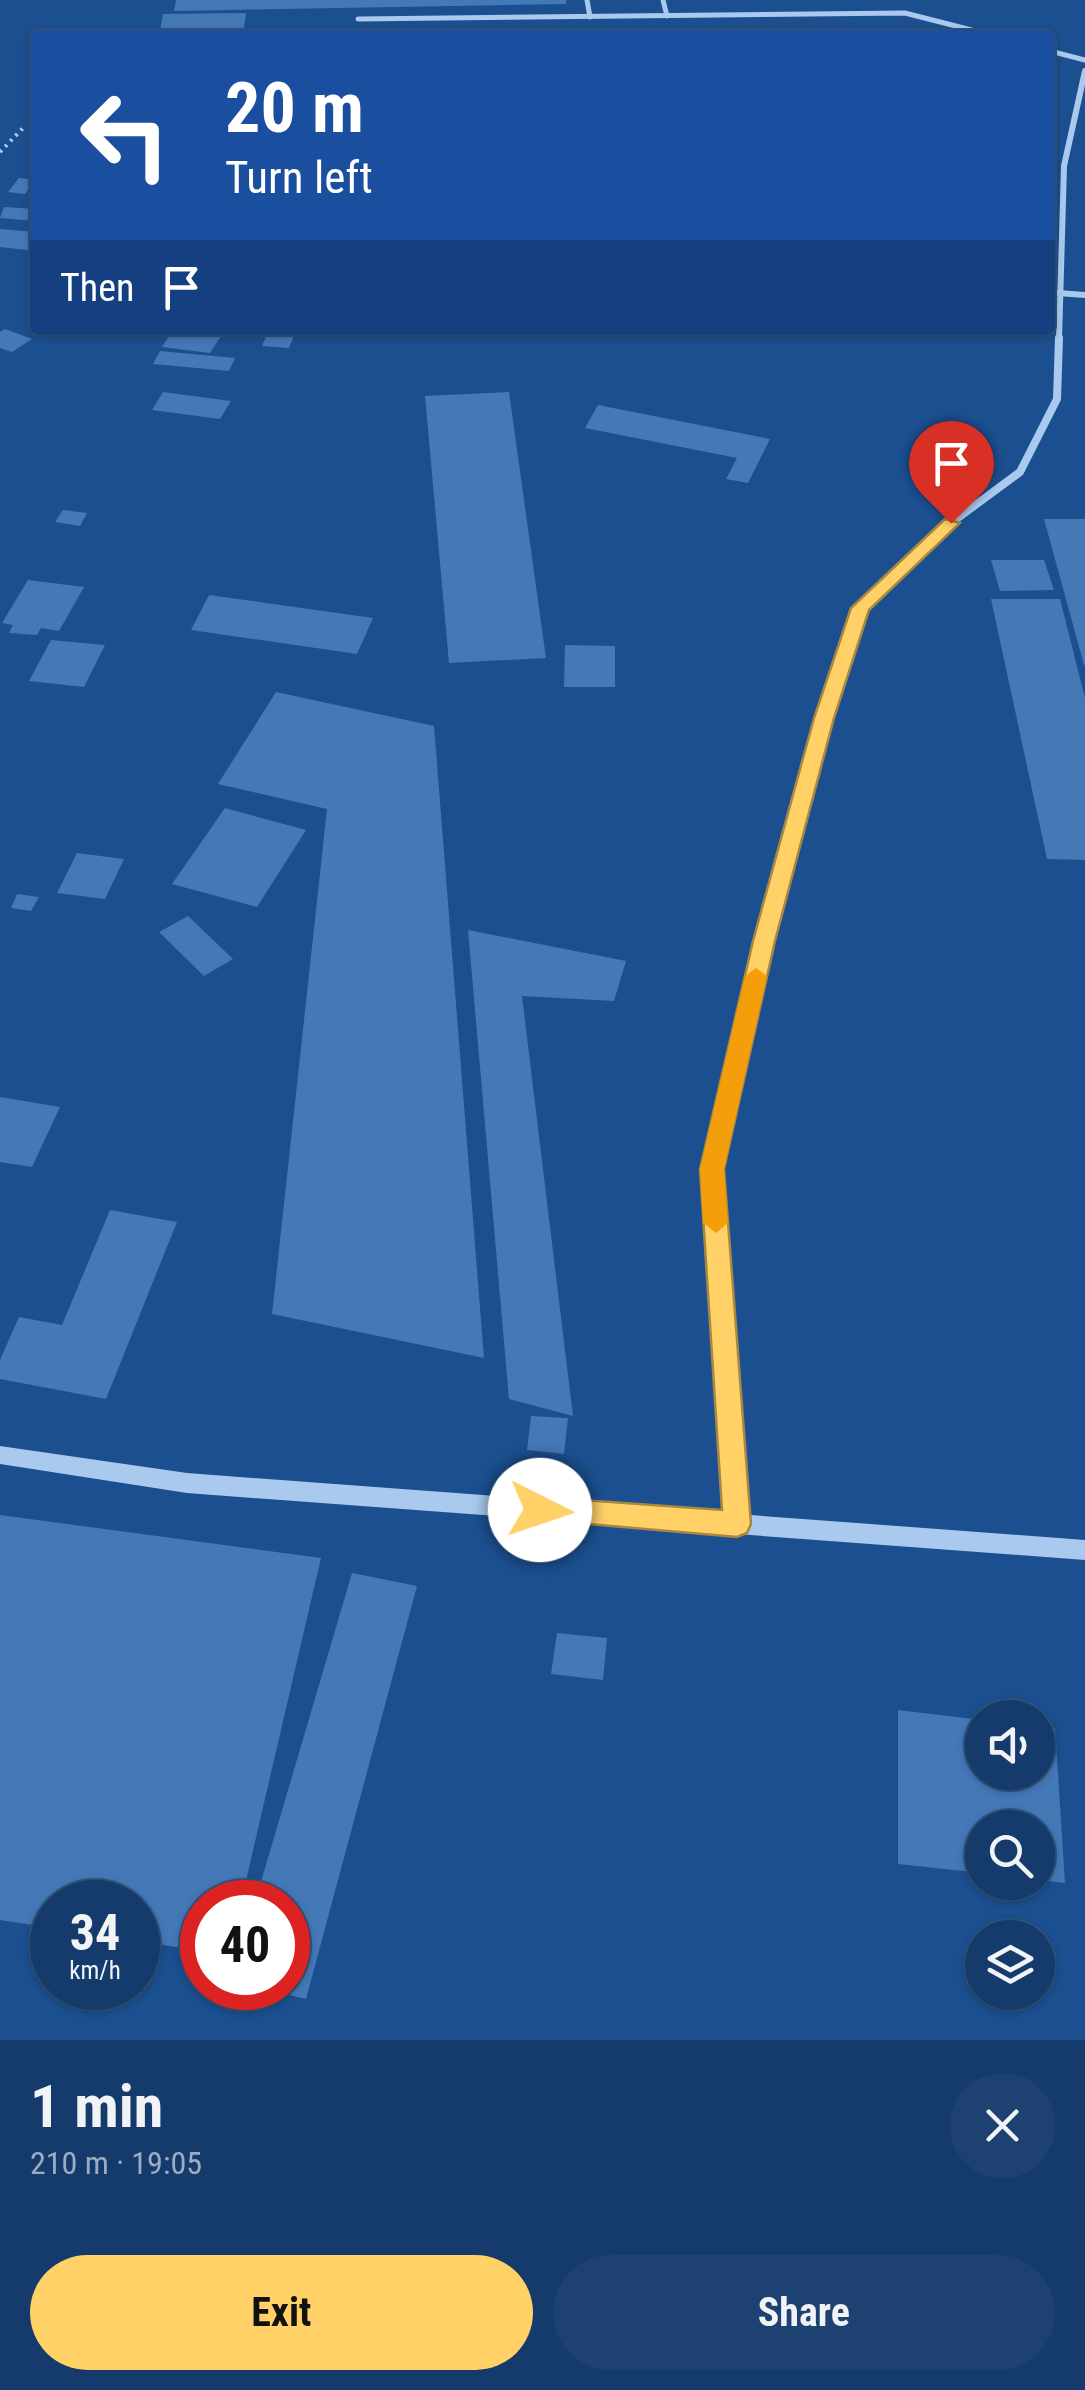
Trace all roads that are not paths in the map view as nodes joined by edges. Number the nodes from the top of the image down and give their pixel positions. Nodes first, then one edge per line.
1 (587, 0) edge
2 (664, 0) edge
3 (590, 16) junction
4 (666, 16) junction
5 (358, 20) dead end
6 (972, 30) edge
7 (1055, 51) edge
8 (1085, 60) edge
9 (1085, 71) edge
10 (1073, 130) junction
11 (1085, 131) edge
12 (1058, 293) junction
13 (1085, 295) edge
14 (0, 1455) edge
15 (737, 1524) junction
16 (1085, 1550) edge

1 - 3 lane
2 - 4 lane
3 - 4 lane
3 - 5 lane
4 - 6 lane
7 - 8 lane
9 - 10 street
10 - 11 street
10 - 12 street
12 - 13 street
12 - 15 street
14 - 15 street
15 - 16 street

